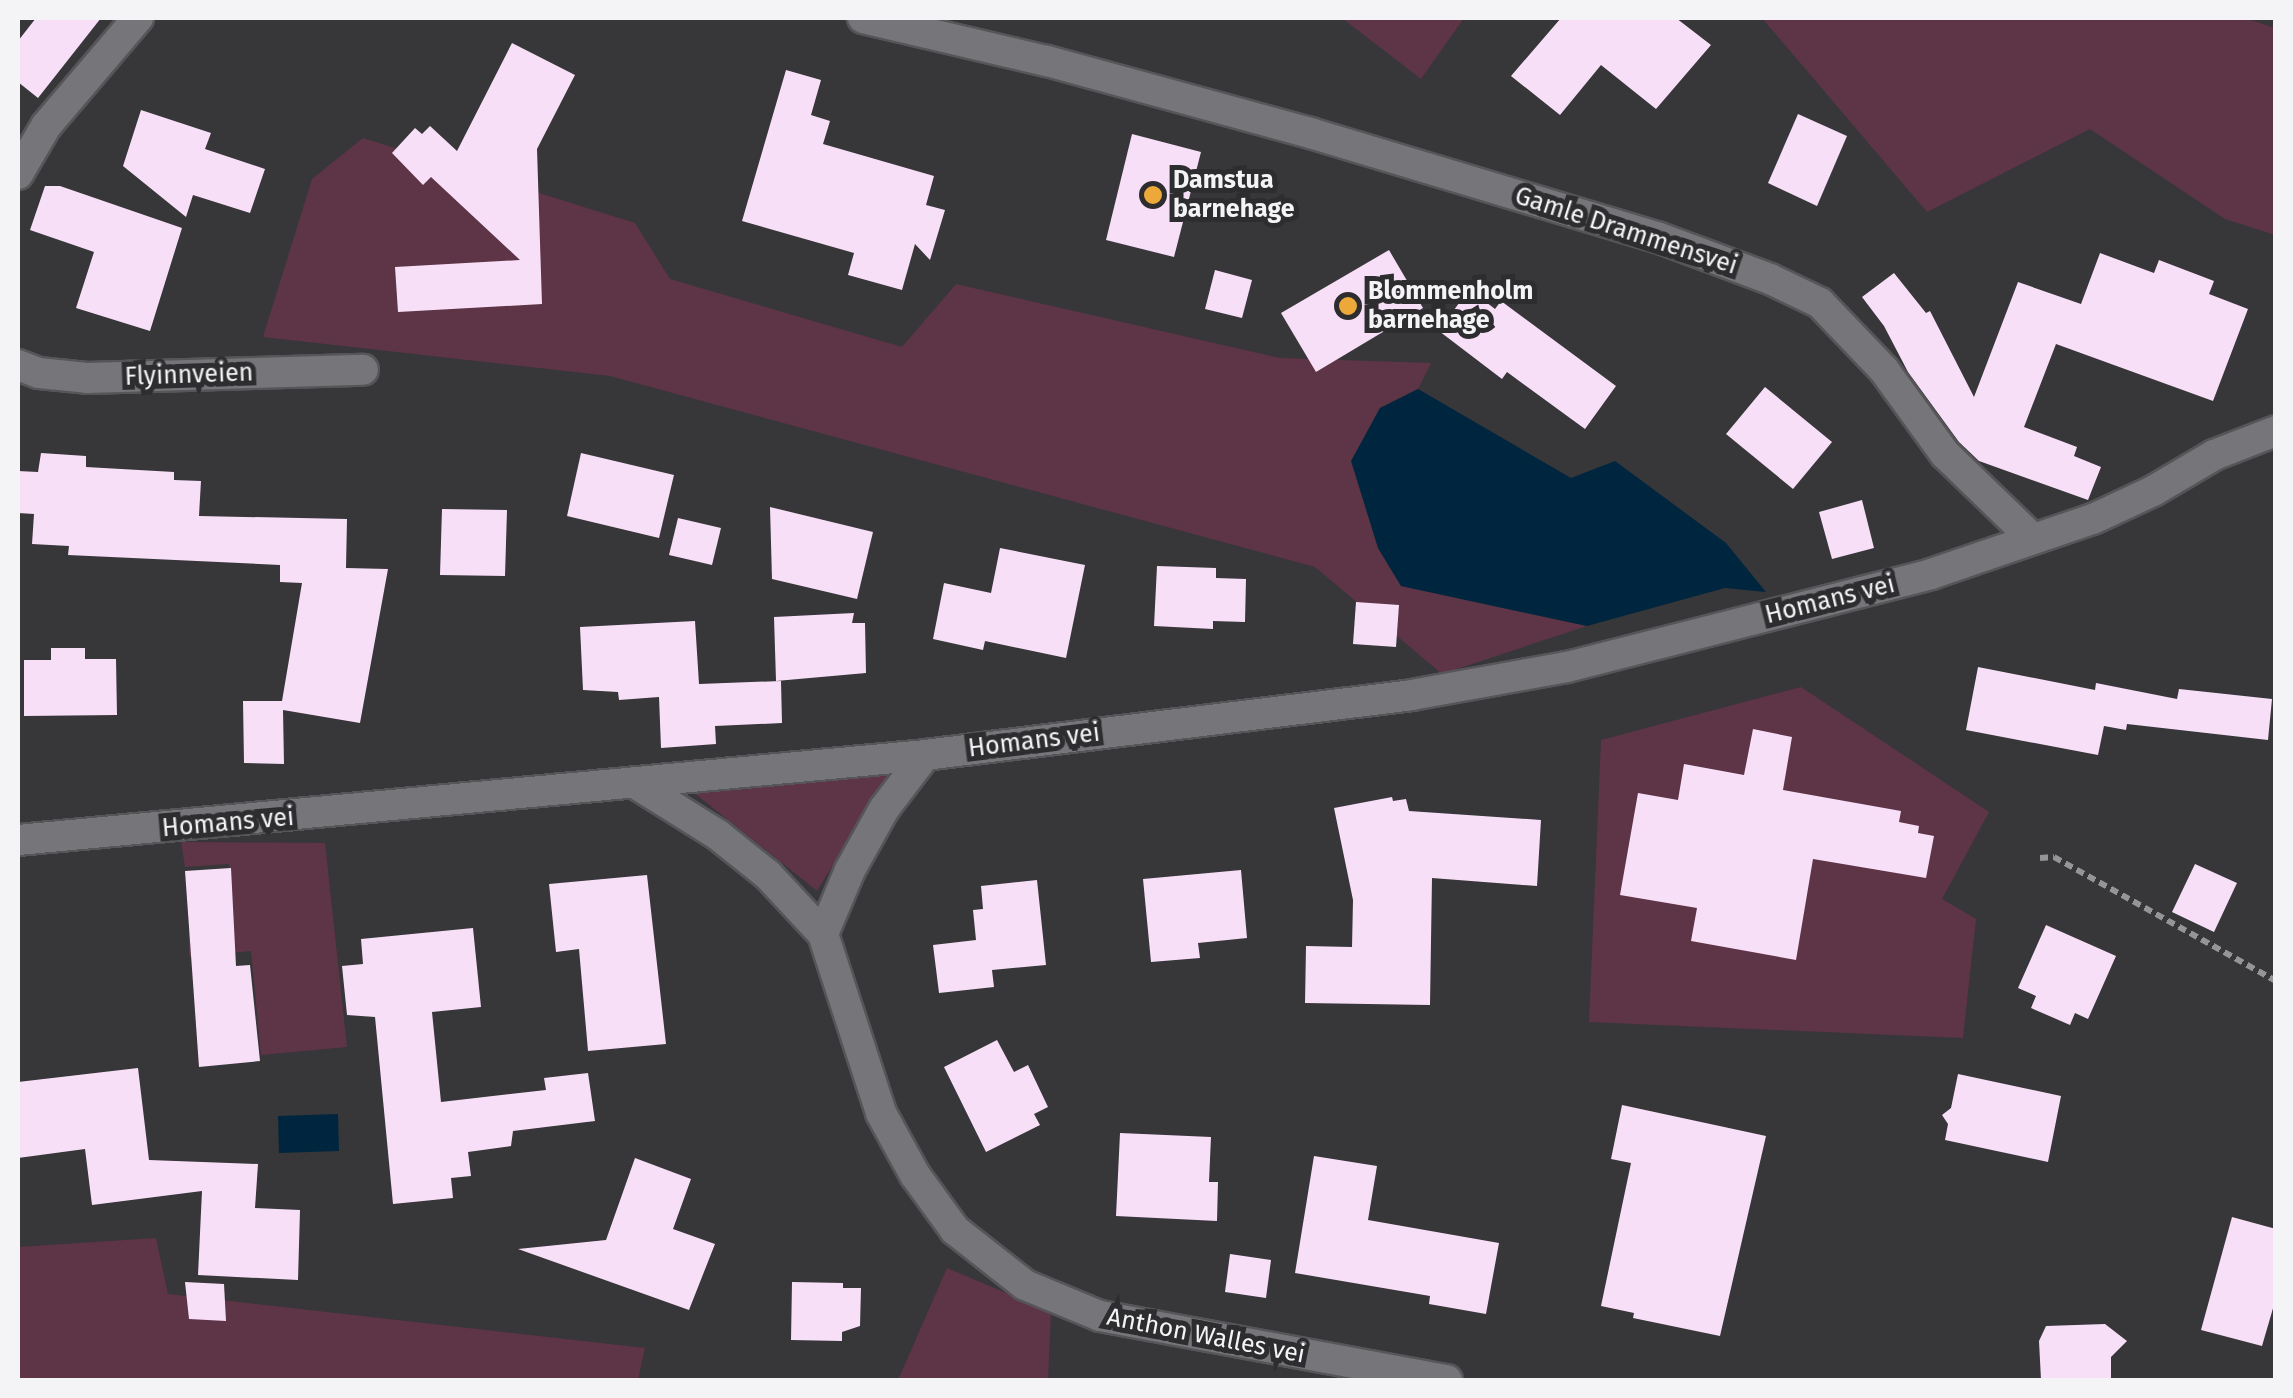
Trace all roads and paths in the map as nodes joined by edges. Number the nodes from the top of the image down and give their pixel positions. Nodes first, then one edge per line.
1 (138, 18) edge
2 (864, 18) edge
3 (18, 174) edge
4 (18, 364) edge
5 (363, 370) dead end
6 (2276, 431) edge
7 (2032, 537) junction
8 (925, 755) junction
9 (638, 785) junction
10 (18, 840) edge
11 (2040, 858) dead end
12 (823, 934) junction
13 (2276, 981) edge
14 (1447, 1380) edge

1 - 3 street
2 - 7 street, Gamle Drammensvei
4 - 5 street, Flyinnveien
6 - 7 street
7 - 8 street, Homans vei
8 - 9 street, Homans vei
8 - 12 street
9 - 10 street, Homans vei
9 - 12 street, Anthon Walles vei
11 - 13 path
12 - 14 street, Anthon Walles vei

